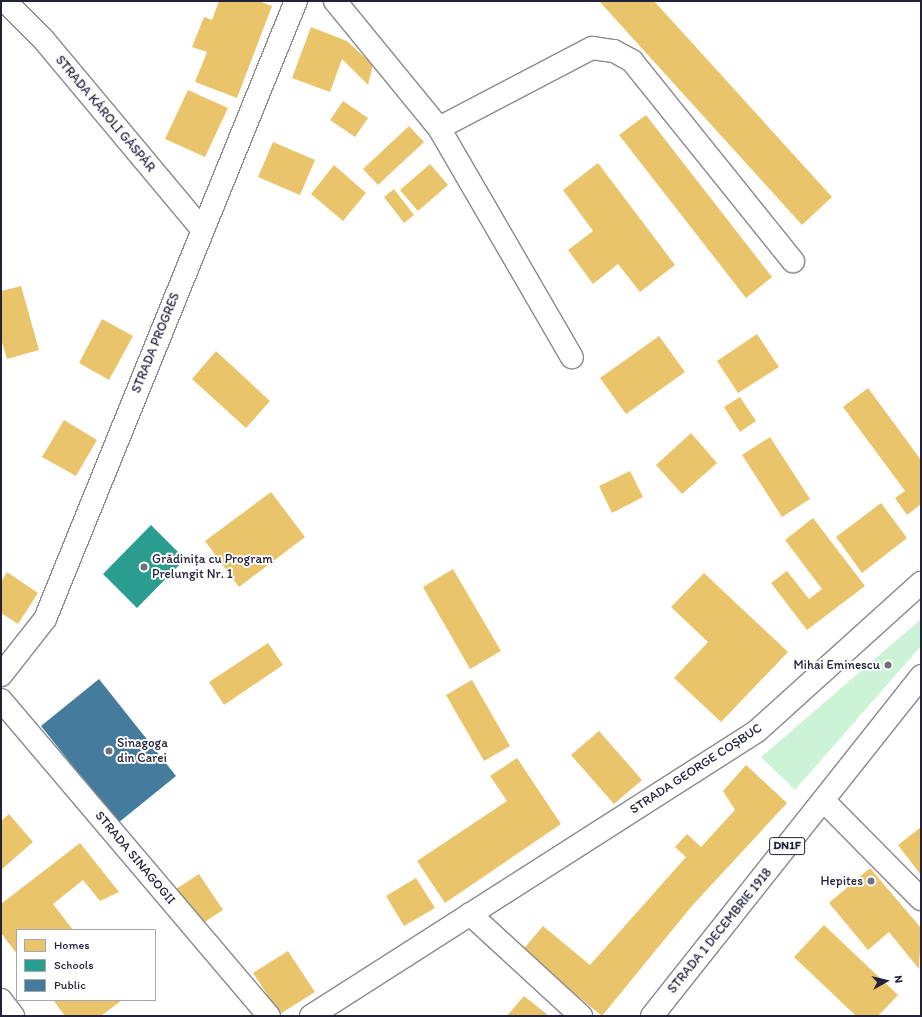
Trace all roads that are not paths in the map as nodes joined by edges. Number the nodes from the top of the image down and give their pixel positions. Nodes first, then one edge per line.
1 (5, 1) edge
2 (296, 1) edge
3 (335, 1) edge
4 (439, 128) junction
5 (202, 230) junction
6 (793, 261) dead end
7 (572, 357) dead end
8 (921, 583) edge
9 (1, 675) edge
10 (921, 676) edge
11 (1, 700) edge
12 (824, 801) junction
13 (921, 899) edge
14 (470, 914) junction
15 (1, 1000) edge
16 (13, 1016) edge
17 (269, 1016) edge
18 (311, 1016) edge
19 (581, 1016) edge
20 (652, 1016) edge

1 - 5 street, STRADA KÁROLI GÁSPÁR
2 - 5 street, STRADA PROGRES
3 - 4 street
4 - 6 street
4 - 7 street
5 - 9 street, STRADA PROGRES
8 - 14 street, STRADA GEORGE COȘBUC
10 - 12 street, STRADA 1 DECEMBRIE 1918 / DN1F
11 - 17 street, STRADA SINAGOGII
12 - 13 street
12 - 20 street, STRADA 1 DECEMBRIE 1918 / DN1F
14 - 18 street, STRADA GEORGE COȘBUC
14 - 19 street
15 - 16 street

